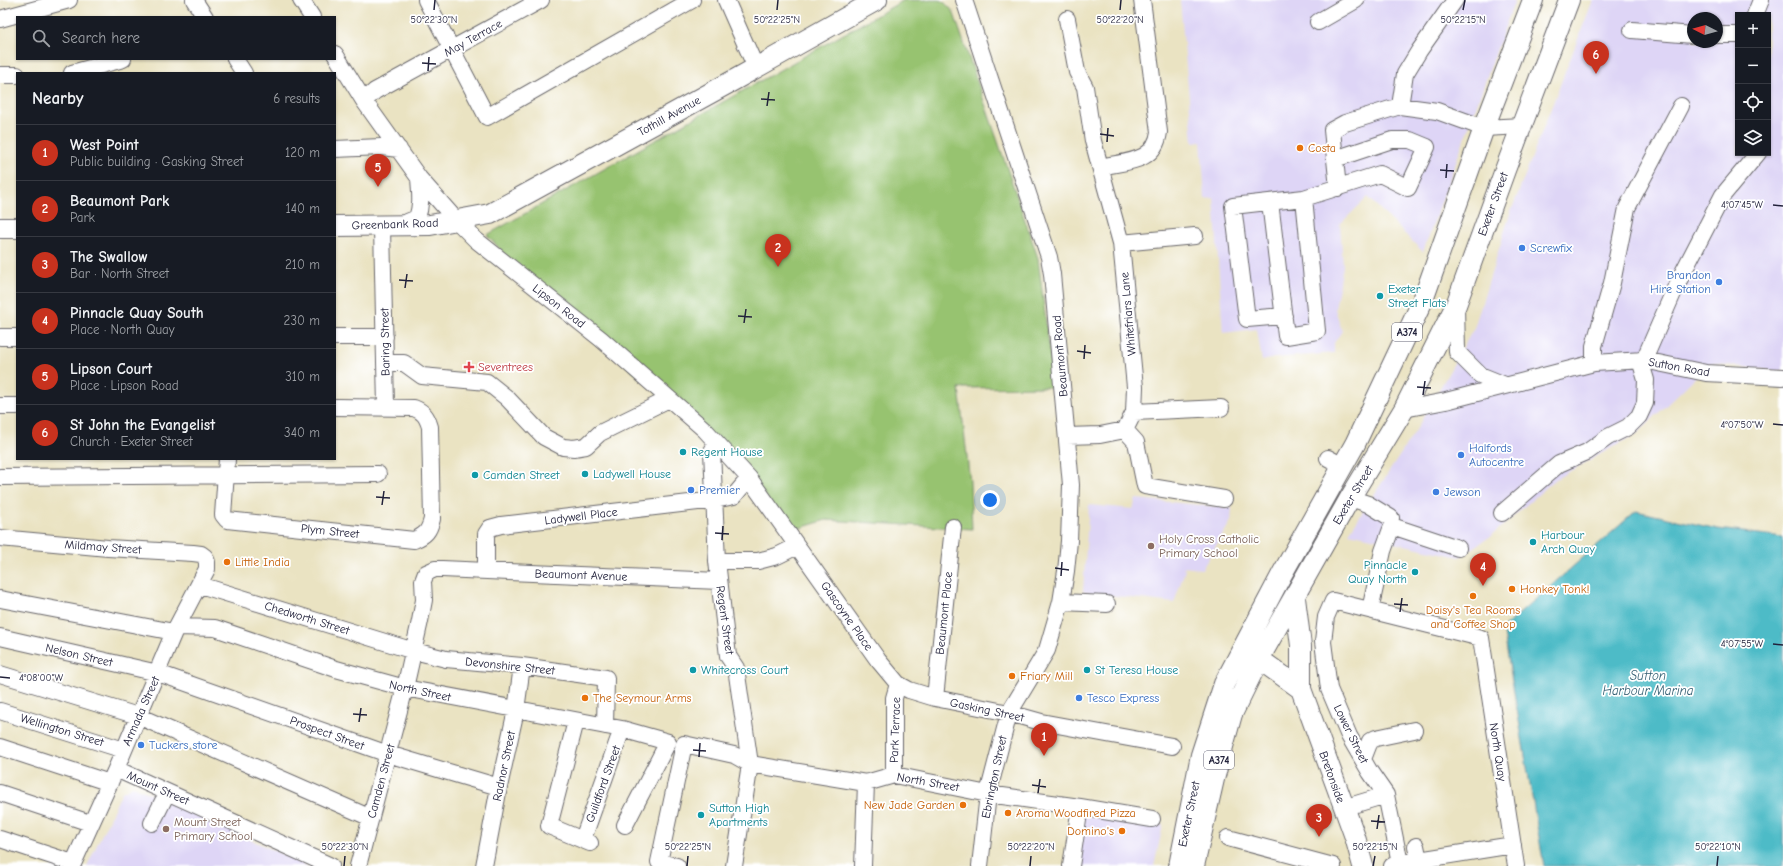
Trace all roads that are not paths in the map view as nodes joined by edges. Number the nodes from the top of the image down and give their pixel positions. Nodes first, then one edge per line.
1 (69, 0) edge
2 (194, 0) edge
3 (301, 0) edge
4 (426, 0) edge
5 (692, 0) edge
6 (726, 0) edge
7 (877, 0) edge
8 (964, 0) edge
9 (1142, 0) edge
10 (1356, 0) edge
11 (1456, 0) edge
12 (1534, 0) edge
13 (1569, 0) edge
14 (1761, 0) edge
15 (536, 1) edge
16 (1756, 12) edge
17 (204, 16) edge
18 (311, 16) edge
19 (0, 19) edge
20 (1067, 19) dead end
21 (1318, 22) dead end
22 (1632, 30) dead end
23 (1687, 35) edge
24 (1723, 35) edge
25 (1735, 35) edge
26 (452, 49) junction
27 (336, 56) edge
28 (119, 60) edge
29 (236, 60) edge
30 (756, 68) junction
31 (76, 72) edge
32 (243, 72) edge
33 (0, 75) edge
34 (16, 76) edge
35 (364, 101) junction
36 (1400, 106) junction
37 (1681, 106) dead end
38 (1522, 126) junction
39 (1484, 128) junction
40 (336, 148) edge
41 (399, 149) junction
42 (1756, 156) edge
43 (1336, 159) junction
44 (1101, 167) junction
45 (419, 178) junction
46 (1338, 188) junction
47 (1304, 198) junction
48 (1270, 202) junction
49 (456, 220) junction
50 (336, 226) edge
51 (390, 226) junction
52 (0, 228) edge
53 (16, 228) edge
54 (1194, 236) dead end
55 (1121, 243) junction
56 (1456, 305) junction
57 (1284, 316) junction
58 (0, 336) edge
59 (16, 337) edge
60 (336, 337) edge
61 (385, 337) junction
62 (1642, 360) junction
63 (386, 363) junction
64 (1594, 363) junction
65 (1783, 377) edge
66 (1505, 385) junction
67 (669, 399) junction
68 (0, 406) edge
69 (16, 406) edge
70 (336, 407) edge
71 (386, 407) junction
72 (1221, 408) dead end
73 (1404, 409) junction
74 (1134, 412) junction
75 (1125, 430) junction
76 (1066, 436) junction
77 (717, 444) junction
78 (1355, 444) junction
79 (227, 460) edge
80 (378, 474) dead end
81 (226, 476) junction
82 (0, 477) edge
83 (749, 478) junction
84 (1350, 498) junction
85 (1224, 499) dead end
86 (715, 500) junction
87 (1502, 513) dead end
88 (1391, 518) dead end
89 (953, 527) dead end
90 (0, 538) edge
91 (797, 546) junction
92 (1458, 548) dead end
93 (205, 557) joint
94 (717, 561) junction
95 (442, 569) joint
96 (486, 571) junction
97 (719, 581) junction
98 (200, 585) junction
99 (1294, 598) junction
100 (0, 599) edge
101 (1061, 602) junction
102 (1107, 604) dead end
103 (1370, 610) junction
104 (176, 629) junction
105 (0, 637) edge
106 (1241, 649) junction
107 (414, 651) junction
108 (1259, 659) junction
109 (522, 666) junction
110 (158, 673) junction
111 (0, 674) edge
112 (898, 684) junction
113 (405, 688) junction
114 (1300, 689) junction
115 (935, 698) junction
116 (516, 710) junction
117 (0, 711) edge
118 (1008, 713) junction
119 (138, 716) junction
120 (576, 721) junction
121 (605, 726) junction
122 (622, 729) junction
123 (1414, 730) dead end
124 (1172, 746) dead end
125 (0, 747) edge
126 (124, 750) junction
127 (388, 754) junction
128 (1363, 759) junction
129 (750, 764) junction
130 (894, 775) junction
131 (113, 776) junction
132 (866, 783) junction
133 (499, 787) junction
134 (0, 793) edge
135 (167, 793) junction
136 (988, 794) junction
137 (1386, 795) junction
138 (1080, 806) junction
139 (1343, 808) junction
140 (371, 818) junction
141 (1152, 820) dead end
142 (90, 823) junction
143 (152, 823) dead end
144 (625, 826) dead end
145 (1233, 838) dead end
146 (0, 839) edge
147 (1513, 845) junction
148 (1396, 864) edge
149 (72, 865) edge
150 (739, 865) edge
151 (331, 866) edge
152 (358, 866) edge
153 (484, 866) edge
154 (677, 866) edge
155 (864, 866) edge
156 (980, 866) edge
157 (1071, 866) edge
158 (1179, 866) edge
159 (1194, 866) edge
160 (1332, 866) edge
161 (1363, 866) edge
162 (1516, 866) edge

1 - 19 street
2 - 17 street
3 - 18 street
4 - 26 street
5 - 26 street
6 - 30 street
7 - 30 main road, Tothill Avenue
8 - 76 street, Beaumont Road
9 - 44 street
10 - 21 street
11 - 36 street
12 - 39 main road, Exeter Street / A374
13 - 38 main road, Exeter Street / A374
14 - 16 street
15 - 26 street, May Terrace
20 - 44 street, Whitefriars Lane
22 - 23 street
24 - 25 street
26 - 35 street, May Terrace
27 - 35 street, Lipson Road
28 - 31 street
29 - 32 street
30 - 49 main road, Tothill Avenue
33 - 34 street
35 - 41 street, Lipson Road
36 - 39 street
36 - 43 street
37 - 64 street
38 - 39 street
38 - 56 main road, Exeter Street / A374
39 - 78 main road, Exeter Street / A374
40 - 41 street
41 - 45 street, Lipson Road
42 - 62 street
43 - 46 street
43 - 46 street
44 - 55 street, Whitefriars Lane
45 - 49 street, Lipson Road
45 - 51 street
46 - 47 street
47 - 48 street
47 - 57 street
48 - 57 street
48 - 57 street
49 - 51 main road, Greenbank Road
49 - 67 street, Lipson Road
50 - 51 main road, Greenbank Road
51 - 61 street, Baring Street
52 - 53 main road
54 - 55 street
55 - 74 street, Whitefriars Lane
56 - 66 street
56 - 73 main road, Exeter Street / A374
58 - 59 street
60 - 61 street
61 - 63 street, Baring Street
62 - 64 street, Sutton Road
62 - 65 street, Sutton Road
62 - 87 street
63 - 67 street
63 - 71 street, Baring Street
64 - 66 street, Sutton Road
66 - 73 street, Sutton Road
67 - 77 street, Lipson Road
68 - 69 street
70 - 71 street
71 - 81 street, Plym Street
72 - 74 street
73 - 78 main road
73 - 84 main road, Exeter Street / A374
74 - 75 street, Whitefriars Lane
75 - 76 street
75 - 85 street
76 - 101 street, Beaumont Road
77 - 83 street, Lipson Road
77 - 86 street, Regent Street
78 - 106 main road, Exeter Street / A374
79 - 81 street
80 - 81 street
81 - 82 street
83 - 86 street, Ladywell Place
83 - 91 street, Lipson Road
84 - 88 street
84 - 99 main road, Exeter Street / A374
86 - 94 street, Regent Street
86 - 96 street, Ladywell Place
89 - 115 street, Beaumont Place
90 - 93 street, Mildmay Street
91 - 94 street
91 - 112 street, Gascoyne Place
92 - 103 street
93 - 98 street, Armada Street
94 - 97 street, Regent Street
95 - 96 street, Beaumont Avenue
95 - 107 street, Camden Street
96 - 97 street, Beaumont Avenue
97 - 129 street, Regent Street
98 - 104 street, Armada Street
98 - 107 street, Chedworth Street
99 - 108 main road, Exeter Street / A374
99 - 114 main road, Bretonside
100 - 104 street, North Street
101 - 102 street
101 - 118 street, Beaumont Road
103 - 128 street, Lower Street
103 - 147 street, North Quay
104 - 110 street, Armada Street
104 - 113 street, North Street
105 - 110 street, Nelson Street
106 - 108 main road
106 - 158 main road, Exeter Street / A374
107 - 109 street, Devonshire Street
107 - 113 street, Camden Street
108 - 114 main road
108 - 159 main road, Exeter Street / A374
109 - 116 street, Radnor Street
109 - 121 street, Devonshire Street
110 - 119 street, Armada Street
110 - 127 street, Prospect Street
111 - 119 street
112 - 115 street, Gasking Street
112 - 130 street, Park Terrace
113 - 116 street, North Street
113 - 127 street, Camden Street
114 - 139 main road, Bretonside
115 - 118 street, Gasking Street
116 - 120 street, North Street
116 - 133 street, Radnor Street
117 - 126 street, Wellington Street
118 - 124 street, Gasking Street
118 - 136 street, Ebrington Street
119 - 126 street, Armada Street
119 - 140 street
120 - 121 street, North Street
120 - 122 street, Guildford Street
121 - 122 street, North Street
122 - 144 street, North Street
123 - 128 street
125 - 131 street, Mount Street
126 - 131 street, Armada Street
127 - 133 street, Prospect Street
127 - 140 street, Camden Street
128 - 137 street, Lower Street
129 - 132 street, North Street
129 - 150 street, Regent Street
129 - 154 street, North Street
130 - 132 street, North Street
130 - 136 street, North Street
131 - 135 street, Mount Street
131 - 142 street, Armada Street
132 - 155 street
133 - 153 street, Radnor Street
134 - 142 street
135 - 143 street
135 - 151 street, Mount Street
136 - 138 street, North Street
136 - 156 street, Ebrington Street
137 - 139 street
137 - 148 street, Lower Street
138 - 141 street, North Street
138 - 157 street
139 - 161 main road, Bretonside
140 - 152 street, Camden Street
142 - 149 street, Armada Street
145 - 160 street
146 - 149 street
147 - 148 street
147 - 162 street, North Quay

